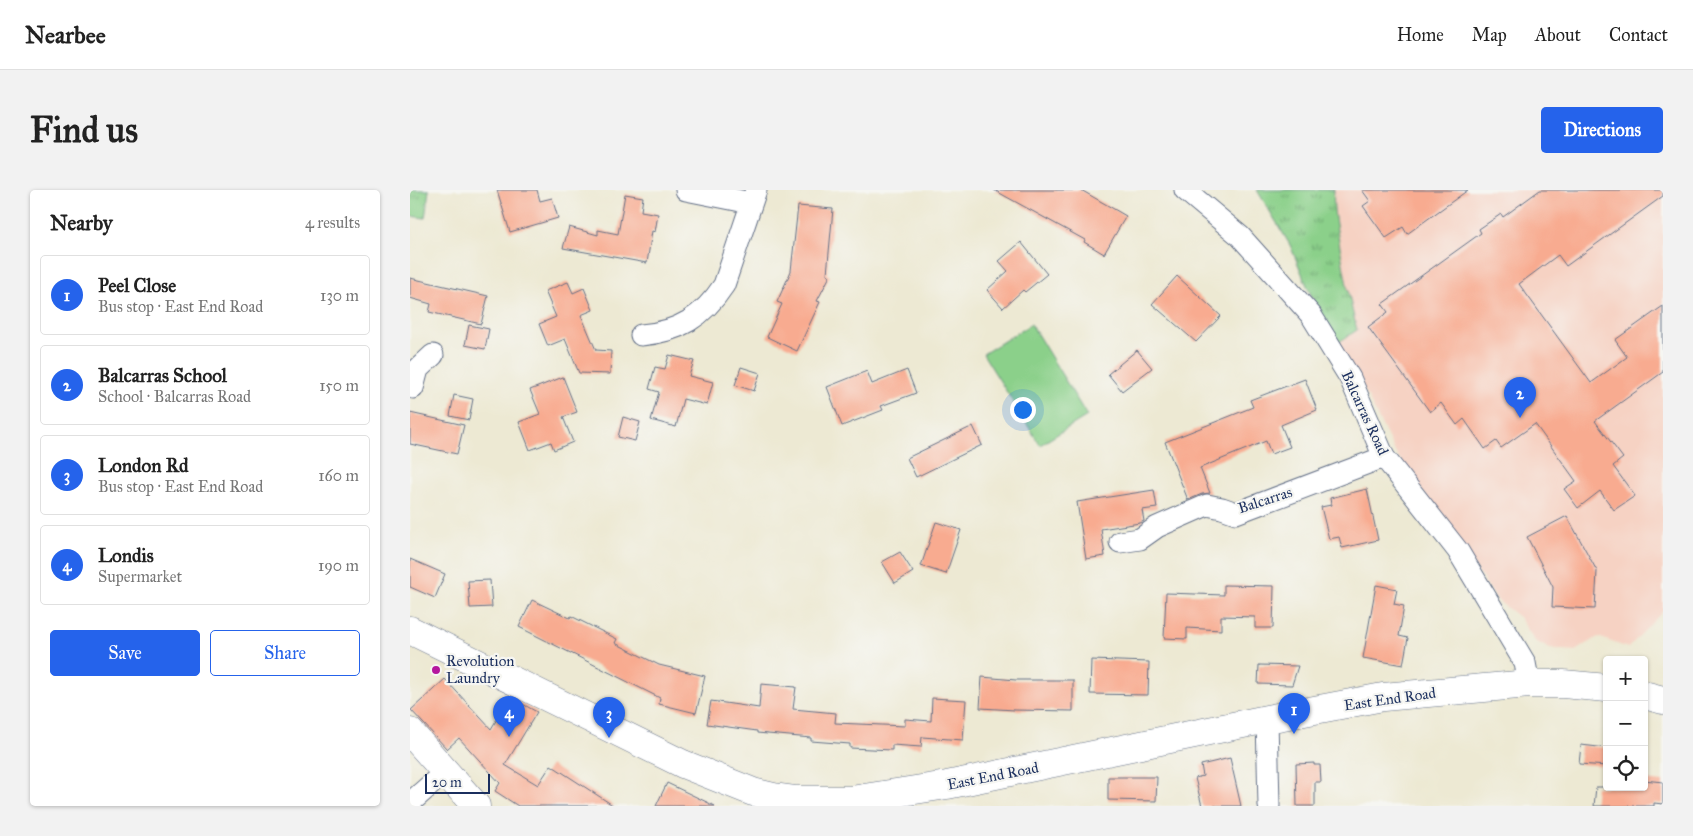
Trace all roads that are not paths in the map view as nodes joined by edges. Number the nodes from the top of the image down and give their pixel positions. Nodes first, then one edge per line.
1 (686, 190) edge
2 (1186, 190) edge
3 (754, 197) edge
4 (641, 335) dead end
5 (1384, 458) junction
6 (1120, 542) dead end
7 (410, 630) edge
8 (1528, 684) junction
9 (1603, 688) edge
10 (1648, 696) edge
11 (1663, 700) edge
12 (1267, 720) junction
13 (410, 732) edge
14 (445, 772) junction
15 (410, 803) edge
16 (476, 806) edge
17 (1270, 806) edge

1 - 3 street
2 - 5 street, Balcarras Road
3 - 4 street
5 - 6 street, Balcarras
5 - 8 street, Balcarras Road
7 - 12 main road, East End Road
8 - 9 main road, East End Road
8 - 12 main road, East End Road
10 - 11 main road
12 - 17 street
13 - 14 main road
14 - 15 street
14 - 16 main road

